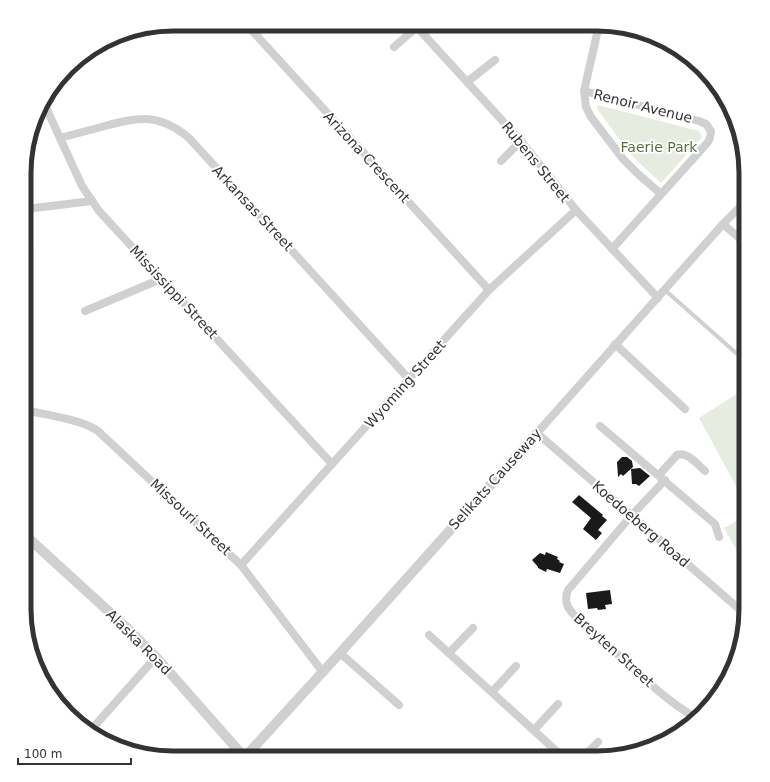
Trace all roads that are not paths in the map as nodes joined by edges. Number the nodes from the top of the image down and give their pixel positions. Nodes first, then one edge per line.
1 (252, 31) edge
2 (411, 31) edge
3 (421, 31) edge
4 (598, 31) edge
5 (394, 47) dead end
6 (495, 60) dead end
7 (467, 82) junction
8 (584, 91) junction
9 (47, 108) edge
10 (60, 138) junction
11 (521, 141) junction
12 (500, 161) dead end
13 (661, 194) junction
14 (92, 201) junction
15 (31, 208) edge
16 (739, 208) edge
17 (576, 210) junction
18 (723, 224) junction
19 (739, 238) edge
20 (612, 249) junction
21 (161, 278) junction
22 (489, 290) junction
23 (665, 290) junction
24 (658, 298) junction
25 (85, 311) dead end
26 (615, 344) junction
27 (736, 353) dead end
28 (409, 378) junction
29 (685, 408) dead end
30 (31, 411) edge
31 (600, 426) dead end
32 (536, 433) junction
33 (332, 464) junction
34 (706, 471) dead end
35 (662, 478) junction
36 (632, 516) junction
37 (719, 537) dead end
38 (31, 541) edge
39 (241, 565) junction
40 (739, 609) edge
41 (473, 628) dead end
42 (430, 636) dead end
43 (340, 653) junction
44 (449, 653) junction
45 (156, 657) junction
46 (516, 666) dead end
47 (322, 671) junction
48 (492, 692) junction
49 (558, 704) dead end
50 (399, 705) dead end
51 (692, 715) edge
52 (94, 727) edge
53 (534, 730) junction
54 (598, 742) dead end
55 (238, 751) edge
56 (250, 751) edge
57 (556, 751) edge
58 (589, 751) edge

1 - 22 street, Arizona Crescent
2 - 5 street
3 - 7 street, Rubens Street
4 - 8 street
6 - 7 street
7 - 11 street, Rubens Street
8 - 13 street
8 - 13 street, Renoir Avenue
9 - 10 street, Mississippi Street
10 - 14 street, Mississippi Street
10 - 28 street, Arkansas Street
11 - 12 street
11 - 17 street, Rubens Street
13 - 20 street, Renoir Avenue
14 - 15 street
14 - 21 street, Mississippi Street
16 - 18 street, Selikats Causeway
17 - 20 street, Rubens Street
17 - 22 street, Wyoming Street
18 - 19 street
18 - 23 street, Selikats Causeway
20 - 24 street, Rubens Street
21 - 25 street
21 - 33 street, Mississippi Street
22 - 28 street, Wyoming Street
23 - 24 street, Selikats Causeway
23 - 27 lane
24 - 26 street, Selikats Causeway
26 - 29 street
26 - 32 street, Selikats Causeway
28 - 33 street, Wyoming Street
30 - 39 street, Missouri Street
31 - 35 street
32 - 36 street, Koedoeberg Road
32 - 43 street, Selikats Causeway
33 - 39 street, Wyoming Street
34 - 35 street
35 - 36 street
35 - 37 street
36 - 40 street, Koedoeberg Road
36 - 51 street, Breyten Street
38 - 45 street, Alaska Road
39 - 47 street, Missouri Street
41 - 44 street
42 - 44 street
43 - 47 street, Selikats Causeway
43 - 50 street
44 - 48 street
45 - 52 street
45 - 55 street, Alaska Road
46 - 48 street
47 - 56 street, Selikats Causeway
48 - 53 street
49 - 53 street
53 - 57 street
54 - 58 street

